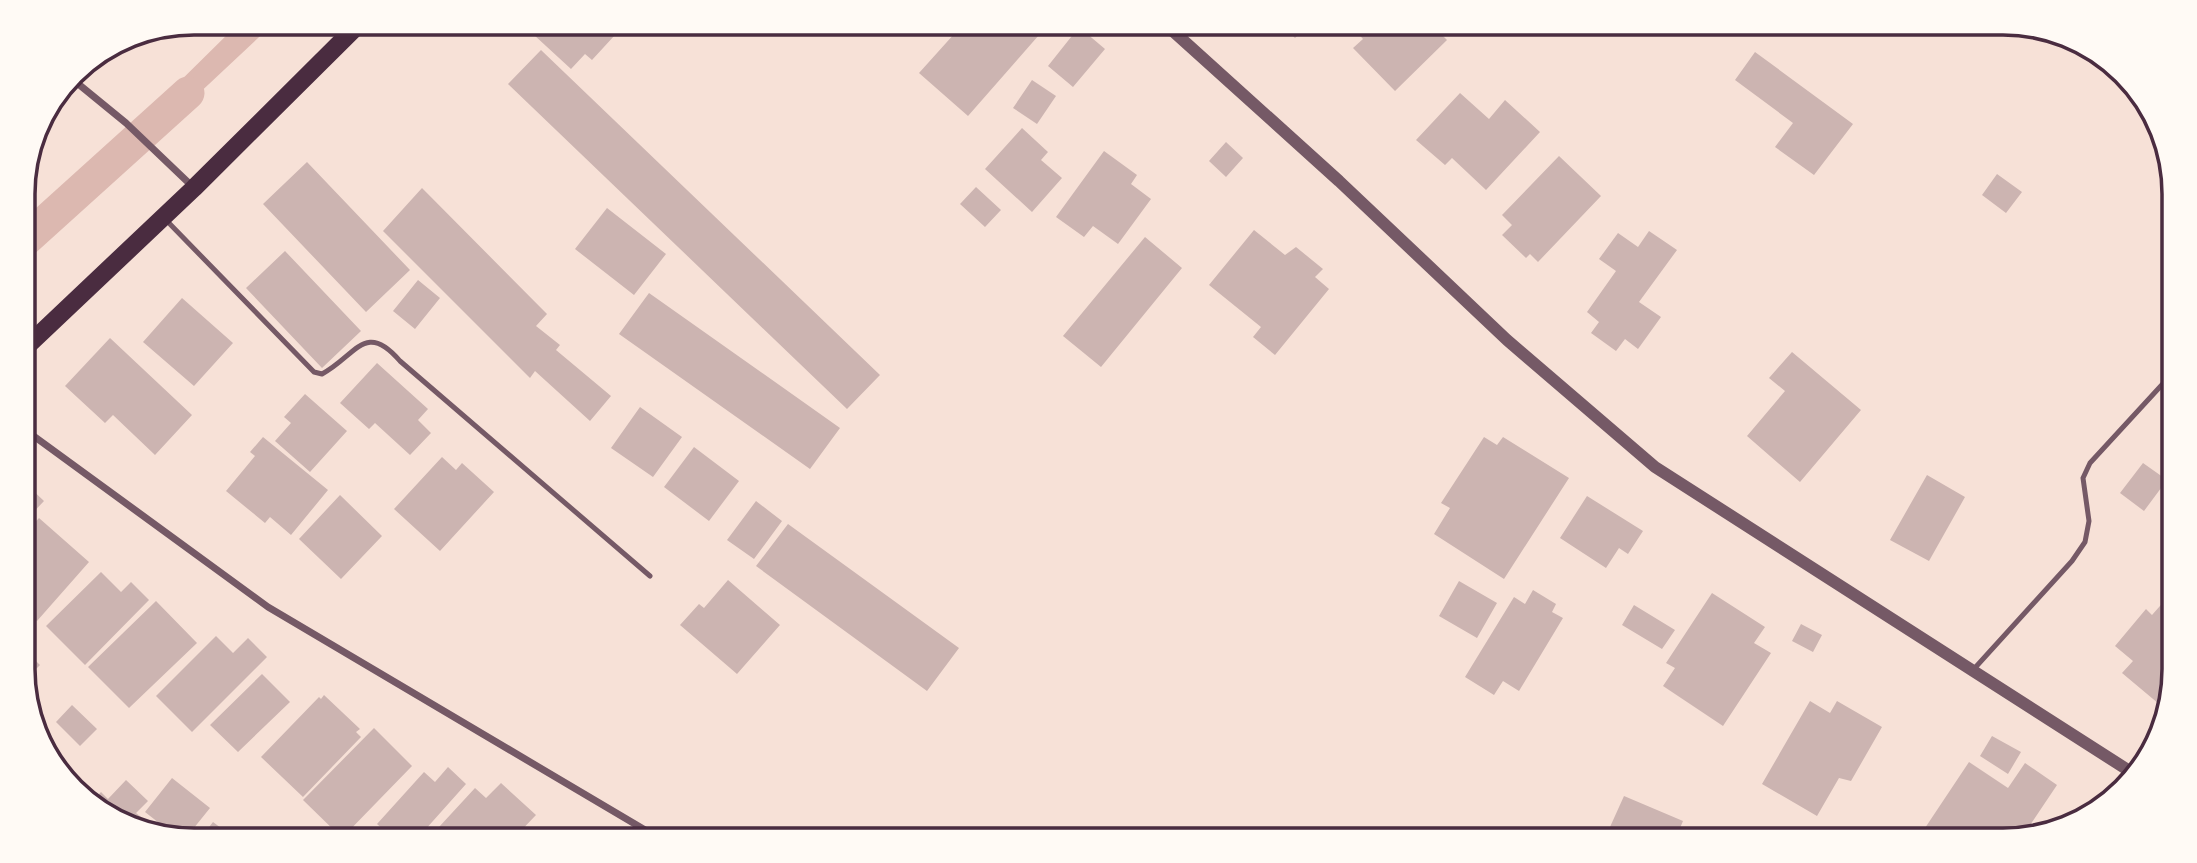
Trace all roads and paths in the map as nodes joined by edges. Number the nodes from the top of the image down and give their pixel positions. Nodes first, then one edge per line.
1 (348, 35) edge
2 (1183, 35) edge
3 (79, 84) edge
4 (194, 188) junction
5 (163, 217) junction
6 (35, 339) edge
7 (2162, 385) edge
8 (35, 437) edge
9 (650, 576) dead end
10 (1973, 670) junction
11 (2126, 769) edge
12 (642, 828) edge

1 - 4 main road
2 - 10 street
3 - 4 street
4 - 5 main road
5 - 6 main road
5 - 9 lane
7 - 10 lane
8 - 12 street
10 - 11 street

